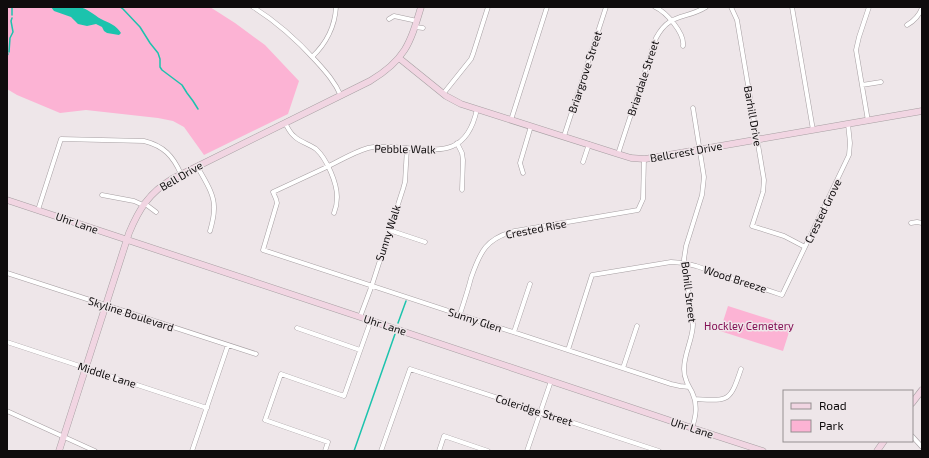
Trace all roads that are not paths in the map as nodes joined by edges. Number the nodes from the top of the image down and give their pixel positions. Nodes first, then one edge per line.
1 (253, 7) edge
2 (336, 7) edge
3 (421, 7) edge
4 (488, 7) edge
5 (547, 7) edge
6 (606, 7) edge
7 (655, 7) edge
8 (706, 7) edge
9 (731, 7) edge
10 (792, 7) edge
11 (869, 7) edge
12 (922, 8) edge
13 (389, 19) dead end
14 (671, 20) junction
15 (416, 24) junction
16 (907, 25) dead end
17 (423, 28) dead end
18 (683, 46) dead end
19 (312, 57) junction
20 (400, 58) junction
21 (881, 82) dead end
22 (862, 85) junction
23 (444, 94) junction
24 (341, 96) junction
25 (693, 108) dead end
26 (477, 109) junction
27 (922, 112) edge
28 (511, 120) junction
29 (868, 121) junction
30 (285, 123) junction
31 (848, 124) junction
32 (531, 126) junction
33 (813, 130) junction
34 (564, 136) junction
35 (758, 139) junction
36 (457, 143) junction
37 (589, 144) junction
38 (407, 148) junction
39 (700, 150) junction
40 (618, 154) junction
41 (644, 159) junction
42 (582, 162) dead end
43 (197, 166) junction
44 (328, 166) junction
45 (523, 173) dead end
46 (182, 174) junction
47 (462, 190) dead end
48 (102, 195) dead end
49 (7, 200) edge
50 (143, 204) junction
51 (38, 210) junction
52 (156, 212) dead end
53 (334, 213) dead end
54 (911, 223) dead end
55 (922, 223) edge
56 (389, 230) junction
57 (210, 231) dead end
58 (127, 240) junction
59 (425, 242) dead end
60 (805, 247) junction
61 (262, 250) joint
62 (684, 263) junction
63 (7, 273) edge
64 (530, 284) dead end
65 (372, 285) junction
66 (782, 295) joint
67 (106, 305) junction
68 (460, 314) junction
69 (360, 317) junction
70 (371, 320) junction
71 (637, 326) dead end
72 (297, 328) dead end
73 (514, 332) junction
74 (7, 342) edge
75 (228, 346) junction
76 (360, 350) junction
77 (568, 350) junction
78 (256, 354) dead end
79 (86, 368) junction
80 (622, 368) junction
81 (741, 369) dead end
82 (551, 380) junction
83 (689, 386) junction
84 (922, 390) edge
85 (695, 399) junction
86 (913, 403) edge
87 (207, 408) junction
88 (7, 411) edge
89 (540, 412) junction
90 (692, 428) junction
91 (63, 436) junction
92 (913, 437) edge
93 (883, 442) edge
94 (922, 448) edge
95 (58, 451) edge
96 (95, 451) edge
97 (192, 451) edge
98 (325, 451) edge
99 (382, 451) edge
100 (439, 451) edge
101 (488, 451) edge
102 (527, 451) edge
103 (659, 451) edge
104 (763, 451) edge
105 (877, 451) edge
106 (920, 451) edge

1 - 19 street
2 - 19 street
3 - 15 street, Bell Drive
4 - 23 street
5 - 28 street
6 - 34 street, Briargrove Street
7 - 14 street
8 - 14 street, Briardale Street
9 - 35 street, Barhill Drive
10 - 33 street
11 - 22 street
12 - 16 street
13 - 15 street
14 - 18 street
14 - 40 street, Briardale Street
15 - 17 street
15 - 20 street, Bell Drive
19 - 24 street
20 - 23 street, Bellcrest Drive
20 - 24 street, Bell Drive
21 - 22 street
22 - 29 street
23 - 26 street, Bellcrest Drive
24 - 30 street, Bell Drive
25 - 39 street, Bohill Street
26 - 28 street, Bellcrest Drive
26 - 36 street, Pebble Walk
27 - 29 street, Bellcrest Drive
28 - 32 street, Bellcrest Drive
29 - 31 street, Bellcrest Drive
30 - 43 street, Bell Drive
30 - 44 street
31 - 33 street, Bellcrest Drive
31 - 60 street, Crested Grove
32 - 34 street, Bellcrest Drive
32 - 45 street
33 - 35 street, Bellcrest Drive
34 - 37 street, Bellcrest Drive
35 - 39 street, Bellcrest Drive
35 - 60 street, Barhill Drive
36 - 38 street, Pebble Walk
36 - 47 street
37 - 40 street, Bellcrest Drive
37 - 42 street
38 - 44 street, Pebble Walk
38 - 56 street, Sunny Walk
39 - 41 street, Bellcrest Drive
39 - 62 street, Bohill Street
40 - 41 street, Bellcrest Drive
41 - 68 street, Crested Rise
43 - 46 street, Bell Drive
43 - 57 street
44 - 53 street
44 - 61 street, Pebble Walk
46 - 50 street, Bell Drive
46 - 51 street
48 - 50 street
49 - 51 street, Uhr Lane
50 - 52 street
50 - 58 street, Bell Drive
51 - 58 street, Uhr Lane
54 - 55 street
56 - 59 street
56 - 65 street, Sunny Walk
58 - 67 street, Bell Drive
58 - 69 street, Uhr Lane
60 - 66 street, Crested Grove
61 - 65 street, Sunny Glen
62 - 66 street, Wood Breeze
62 - 77 street, Wood Breeze
62 - 83 street, Bohill Street
63 - 67 street, Skyline Boulevard
64 - 73 street
65 - 68 street, Sunny Glen
65 - 69 street, Sunny Walk
67 - 75 street, Skyline Boulevard
67 - 79 street, Bell Drive
68 - 73 street, Sunny Glen
69 - 70 street, Uhr Lane
70 - 76 street
70 - 82 street, Uhr Lane
71 - 80 street
72 - 76 street
73 - 77 street, Sunny Glen
74 - 79 street, Middle Lane
75 - 78 street, Skyline Boulevard
75 - 87 street
76 - 98 street
77 - 80 street, Sunny Glen
79 - 87 street, Middle Lane
79 - 91 street, Bell Drive
80 - 83 street, Sunny Glen
81 - 85 street
82 - 89 street
82 - 90 street, Uhr Lane
83 - 85 street, Bohill Street
84 - 86 street
85 - 90 street, Bohill Street
87 - 97 street
88 - 91 street
89 - 99 street, Coleridge Street
89 - 102 street
89 - 103 street, Coleridge Street
90 - 104 street, Uhr Lane
91 - 95 street, Bell Drive
91 - 96 street
92 - 94 street
93 - 105 street
94 - 106 street
100 - 101 street

